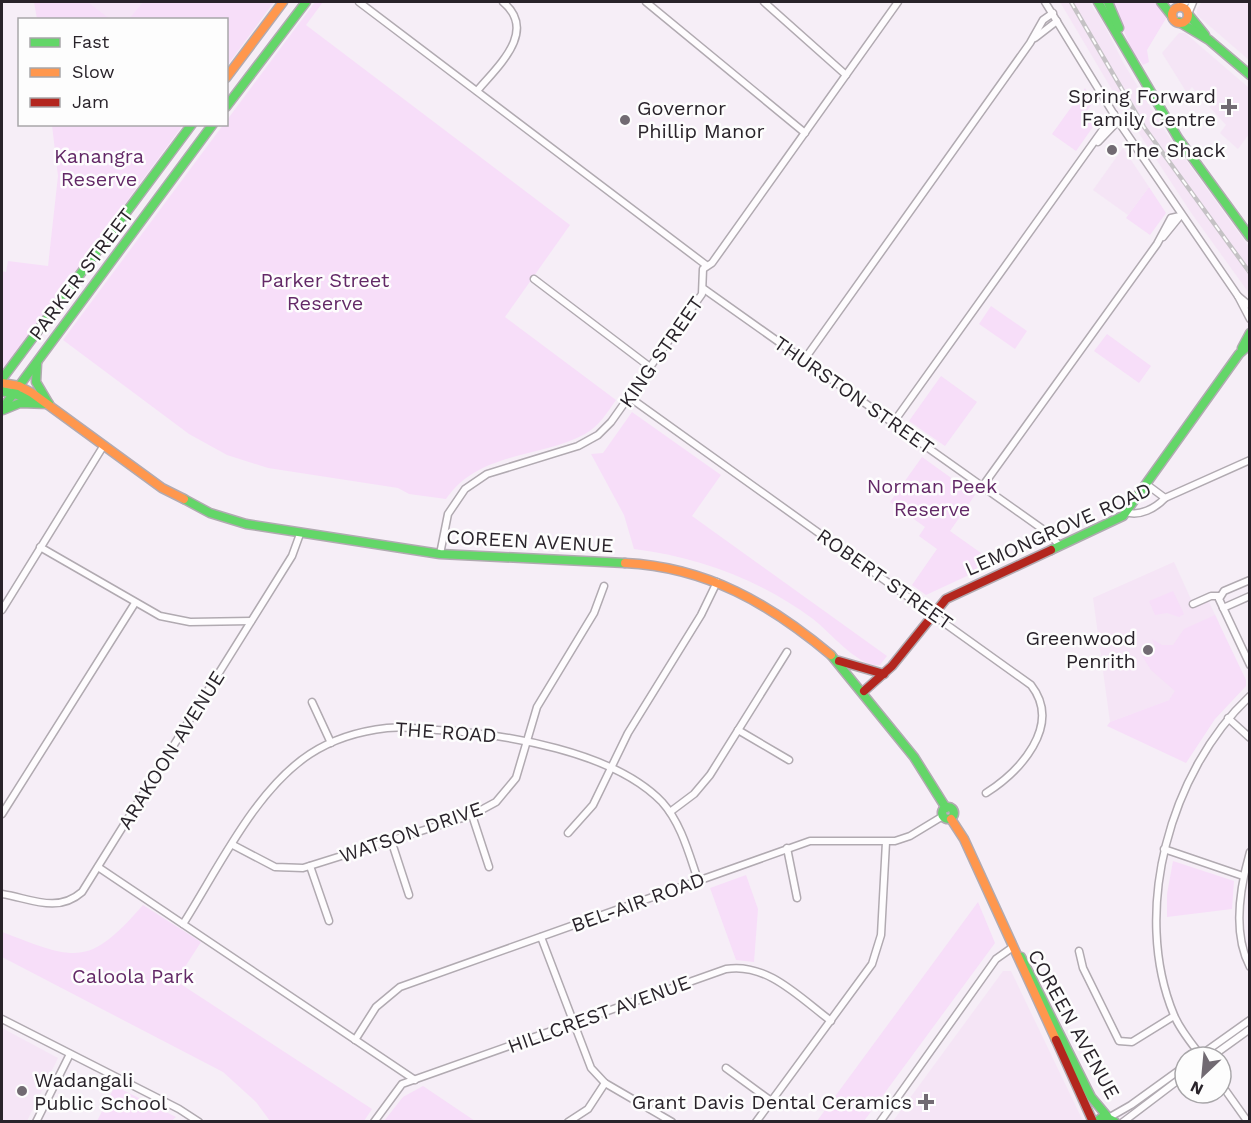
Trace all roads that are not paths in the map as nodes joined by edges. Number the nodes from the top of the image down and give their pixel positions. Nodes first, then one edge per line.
1 (283, 2) edge
2 (306, 2) edge
3 (359, 2) edge
4 (503, 2) edge
5 (646, 2) edge
6 (764, 2) edge
7 (898, 2) edge
8 (1045, 2) edge
9 (1098, 2) edge
10 (1107, 2) edge
11 (1161, 2) edge
12 (1168, 2) edge
13 (1186, 2) edge
14 (1193, 2) edge
15 (1178, 7) junction
16 (1053, 13) junction
17 (1188, 14) junction
18 (1172, 16) junction
19 (1057, 21) junction
20 (1179, 22) junction
21 (1209, 40) junction
22 (1030, 43) junction
23 (1128, 53) junction
24 (228, 75) edge
25 (846, 75) junction
26 (1250, 75) edge
27 (477, 91) junction
28 (228, 104) edge
29 (1116, 118) junction
30 (191, 126) edge
31 (212, 126) edge
32 (805, 133) junction
33 (1180, 216) junction
34 (1250, 237) edge
35 (706, 265) junction
36 (534, 279) dead end
37 (704, 289) junction
38 (1238, 296) junction
39 (1250, 306) edge
40 (1250, 319) edge
41 (1250, 333) edge
42 (1250, 344) edge
43 (1239, 354) junction
44 (38, 360) junction
45 (804, 360) junction
46 (650, 367) junction
47 (2, 381) edge
48 (16, 389) junction
49 (2, 391) edge
50 (629, 397) junction
51 (49, 404) junction
52 (2, 410) edge
53 (893, 423) junction
54 (104, 445) junction
55 (1250, 460) edge
56 (1146, 484) junction
57 (982, 487) junction
58 (1165, 498) junction
59 (1126, 512) junction
60 (300, 534) junction
61 (1060, 546) junction
62 (40, 547) junction
63 (440, 554) junction
64 (1250, 580) edge
65 (717, 582) junction
66 (604, 586) dead end
67 (1220, 596) junction
68 (1250, 596) edge
69 (135, 603) junction
70 (1193, 604) dead end
71 (1223, 608) junction
72 (2, 610) edge
73 (933, 612) junction
74 (251, 621) junction
75 (787, 652) dead end
76 (838, 661) junction
77 (1250, 665) edge
78 (884, 674) junction
79 (864, 691) junction
80 (1250, 696) edge
81 (312, 702) dead end
82 (1228, 718) junction
83 (738, 729) junction
84 (1250, 738) edge
85 (528, 741) junction
86 (331, 742) junction
87 (789, 760) dead end
88 (610, 770) junction
89 (986, 792) dead end
90 (670, 812) junction
91 (2, 814) edge
92 (946, 814) junction
93 (472, 815) junction
94 (568, 833) dead end
95 (392, 840) junction
96 (886, 843) junction
97 (233, 845) junction
98 (787, 849) junction
99 (1164, 849) junction
100 (1250, 852) edge
101 (98, 867) junction
102 (310, 867) junction
103 (489, 867) dead end
104 (1244, 876) junction
105 (698, 880) junction
106 (2, 894) edge
107 (409, 895) dead end
108 (797, 898) dead end
109 (329, 921) dead end
110 (183, 924) junction
111 (541, 937) junction
112 (1013, 947) junction
113 (1079, 951) dead end
114 (1250, 967) edge
115 (1174, 1016) junction
116 (2, 1018) edge
117 (1250, 1020) edge
118 (831, 1021) junction
119 (572, 1024) junction
120 (1250, 1029) edge
121 (355, 1040) junction
122 (1193, 1045) edge
123 (1215, 1045) edge
124 (1228, 1045) edge
125 (70, 1054) junction
126 (726, 1068) dead end
127 (1173, 1075) edge
128 (415, 1080) junction
129 (605, 1083) junction
130 (1173, 1084) edge
131 (771, 1101) junction
132 (1233, 1101) edge
133 (1110, 1118) edge
134 (36, 1122) edge
135 (199, 1122) edge
136 (374, 1122) edge
137 (568, 1122) edge
138 (672, 1122) edge
139 (756, 1122) edge
140 (880, 1122) edge
141 (1095, 1122) edge
142 (1123, 1122) edge
143 (1248, 1122) edge

1 - 24 main road
2 - 28 main road
3 - 27 street
4 - 27 street
5 - 32 street
6 - 25 street
7 - 25 street
8 - 16 street
9 - 23 main road
10 - 23 main road
11 - 18 main road
12 - 15 main road
13 - 15 street
14 - 17 street
15 - 17 main road
15 - 18 main road
16 - 19 street
16 - 22 street
17 - 20 main road
17 - 21 main road
18 - 20 main road
19 - 22 street
19 - 29 street
20 - 21 main road
21 - 26 main road
22 - 45 street
23 - 34 main road
25 - 32 street
27 - 35 street
29 - 33 street
29 - 53 street
30 - 47 main road, PARKER STREET
31 - 44 main road, PARKER STREET
32 - 35 street
33 - 38 street
33 - 57 street
35 - 37 street, KING STREET
36 - 46 street
37 - 45 street, THURSTON STREET
37 - 46 street, KING STREET
38 - 39 street
38 - 40 street
41 - 43 main road
42 - 43 main road
43 - 56 main road
44 - 48 main road, PARKER STREET
44 - 51 main road
45 - 53 street, THURSTON STREET
46 - 50 street, KING STREET
47 - 48 main road, COREEN AVENUE
48 - 49 main road, COREEN AVENUE
48 - 51 main road, COREEN AVENUE
48 - 52 main road, PARKER STREET
50 - 63 street, KING STREET
50 - 73 street, ROBERT STREET
51 - 52 main road
51 - 54 main road, COREEN AVENUE
53 - 57 street, THURSTON STREET
54 - 60 main road, COREEN AVENUE
54 - 62 street
55 - 58 street, LEMONGROVE ROAD
56 - 58 street, LEMONGROVE ROAD
56 - 59 main road
57 - 61 street, THURSTON STREET
58 - 59 street, LEMONGROVE ROAD
59 - 61 main road, LEMONGROVE ROAD
60 - 63 main road, COREEN AVENUE
60 - 74 street, ARAKOON AVENUE
61 - 73 main road, LEMONGROVE ROAD
62 - 69 street
62 - 72 street
63 - 65 main road, COREEN AVENUE
64 - 67 street
65 - 76 main road, COREEN AVENUE
65 - 88 street
66 - 85 street, WATSON DRIVE
67 - 70 street
67 - 71 street
68 - 71 street
69 - 74 street
69 - 91 street
71 - 77 street
73 - 78 main road, LEMONGROVE ROAD
73 - 89 street, ROBERT STREET
74 - 101 street, ARAKOON AVENUE
75 - 83 street
76 - 78 main road
76 - 79 main road, COREEN AVENUE
78 - 79 main road, LEMONGROVE ROAD
79 - 92 main road, COREEN AVENUE
80 - 82 street
81 - 86 street
82 - 84 street
82 - 99 street
83 - 87 street
83 - 90 street
85 - 86 street, THE ROAD
85 - 88 street, THE ROAD
85 - 93 street, WATSON DRIVE
86 - 97 street, THE ROAD
88 - 90 street, THE ROAD
88 - 94 street
90 - 105 street, THE ROAD
92 - 96 street, BEL-AIR ROAD
92 - 112 main road, COREEN AVENUE
93 - 95 street, WATSON DRIVE
93 - 103 street
95 - 102 street, WATSON DRIVE
95 - 107 street
96 - 98 street, BEL-AIR ROAD
96 - 118 street
97 - 102 street, WATSON DRIVE
97 - 110 street, THE ROAD
98 - 105 street, BEL-AIR ROAD
98 - 108 street
99 - 104 street
99 - 115 street
100 - 104 street
101 - 106 street, ARAKOON AVENUE
101 - 110 street
102 - 109 street
104 - 114 street
105 - 111 street, BEL-AIR ROAD
110 - 121 street
111 - 119 street
111 - 121 street, BEL-AIR ROAD
112 - 133 main road, COREEN AVENUE
112 - 140 street
112 - 141 main road, COREEN AVENUE
113 - 115 street
115 - 122 street
116 - 125 street
117 - 123 street
118 - 119 street, HILLCREST AVENUE
118 - 131 street
119 - 128 street, HILLCREST AVENUE
119 - 129 street
120 - 124 street
121 - 128 street
125 - 134 street
125 - 135 street
126 - 131 street
127 - 133 street
128 - 136 street, HILLCREST AVENUE
129 - 137 street
129 - 138 street
130 - 142 street
131 - 139 street
132 - 143 street
133 - 141 main road

